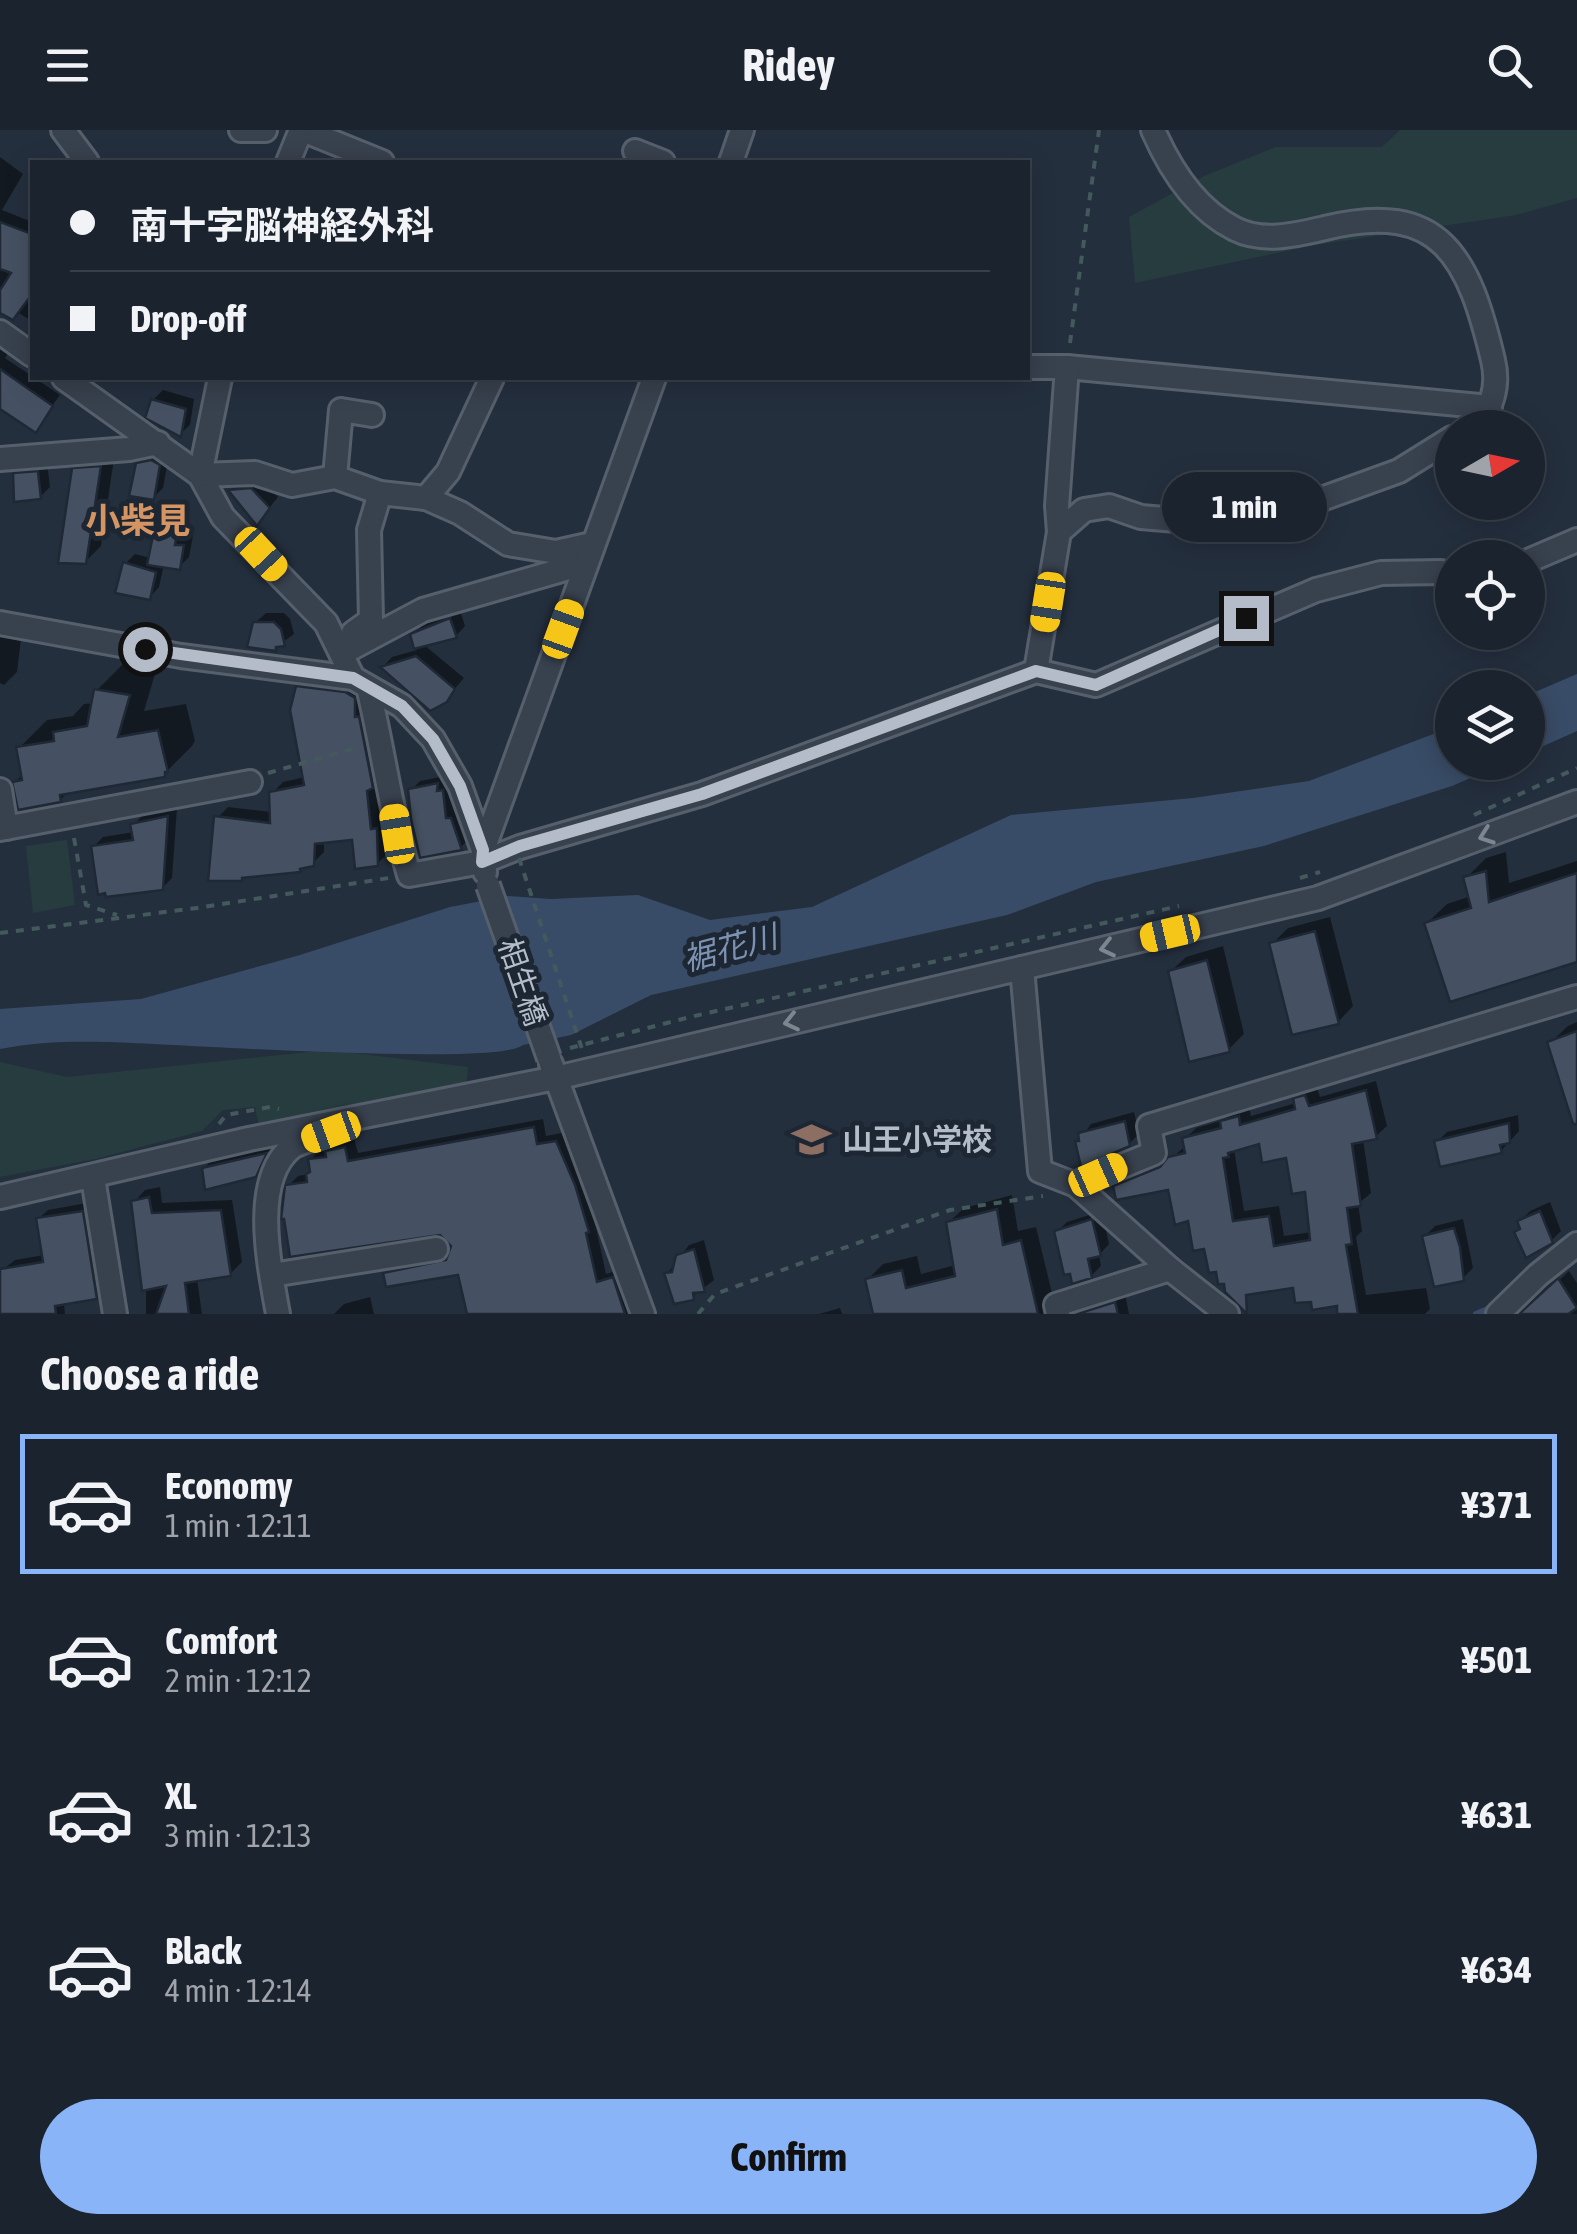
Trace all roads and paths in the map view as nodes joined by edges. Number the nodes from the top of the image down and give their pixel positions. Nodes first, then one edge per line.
1 (63, 130) edge
2 (241, 130) edge
3 (264, 130) edge
4 (302, 130) edge
5 (742, 130) edge
6 (1099, 130) edge
7 (1154, 130) edge
8 (635, 151) dead end
9 (86, 160) edge
10 (289, 160) edge
11 (377, 160) edge
12 (658, 160) edge
13 (732, 160) edge
14 (0, 332) edge
15 (30, 354) edge
16 (1030, 367) edge
17 (1067, 367) junction
18 (67, 380) edge
19 (220, 380) edge
20 (491, 380) edge
21 (653, 380) edge
22 (1490, 407) junction
23 (1487, 410) edge
24 (372, 415) dead end
25 (158, 443) junction
26 (1435, 449) edge
27 (0, 459) edge
28 (200, 476) junction
29 (336, 477) junction
30 (380, 492) junction
31 (426, 498) junction
32 (1059, 532) junction
33 (1577, 540) edge
34 (589, 553) junction
35 (1545, 553) edge
36 (1435, 572) edge
37 (0, 623) edge
38 (354, 669) junction
39 (1036, 671) junction
40 (381, 742) junction
41 (1577, 768) edge
42 (250, 782) joint
43 (0, 790) edge
44 (1577, 802) edge
45 (70, 818) junction
46 (1460, 821) dead end
47 (3, 828) edge
48 (520, 858) dead end
49 (484, 866) junction
50 (1325, 870) dead end
51 (408, 875) junction
52 (1291, 880) dead end
53 (1182, 906) dead end
54 (122, 917) junction
55 (0, 933) edge
56 (1022, 968) junction
57 (1577, 997) edge
58 (584, 1056) dead end
59 (555, 1062) junction
60 (396, 1110) junction
61 (93, 1178) junction
62 (1076, 1185) junction
63 (0, 1197) edge
64 (1577, 1244) edge
65 (436, 1249) dead end
66 (1170, 1269) junction
67 (272, 1275) junction
68 (114, 1314) edge
69 (278, 1314) edge
70 (643, 1314) edge
71 (698, 1314) edge
72 (1058, 1314) edge
73 (1227, 1314) edge
74 (1498, 1314) edge

1 - 9 street
2 - 3 street
4 - 10 street
4 - 11 street
5 - 13 street
6 - 17 path
7 - 22 street
8 - 12 street
14 - 15 street
16 - 17 street
17 - 22 street
17 - 32 street
18 - 25 street
19 - 28 street
20 - 31 street
21 - 34 street
22 - 23 street
24 - 29 street
25 - 27 street
25 - 28 street
26 - 32 street
28 - 29 street
28 - 38 street
29 - 30 street
30 - 31 street
30 - 38 street
31 - 34 street
32 - 39 street
33 - 35 street
34 - 38 street
34 - 49 street
36 - 39 street
37 - 38 street
38 - 40 street
38 - 49 street, 相生橋
39 - 49 street
40 - 42 path
40 - 51 street
41 - 46 path
42 - 45 street
43 - 47 street
44 -> 56 street
45 - 47 street
45 - 54 path
48 - 58 path, bridge
49 - 51 street
49 - 59 street, 相生橋, bridge
50 - 52 path
51 - 54 path
53 - 59 path
54 - 55 path
56 -> 59 street
56 - 62 street
57 - 62 street
59 - 60 street
59 - 70 street, 相生橋
60 - 61 street
60 - 67 street
61 - 63 street
61 - 68 street
62 - 66 street
62 - 71 path
64 - 74 street
65 - 67 street
66 - 72 street
66 - 73 street
67 - 69 street

